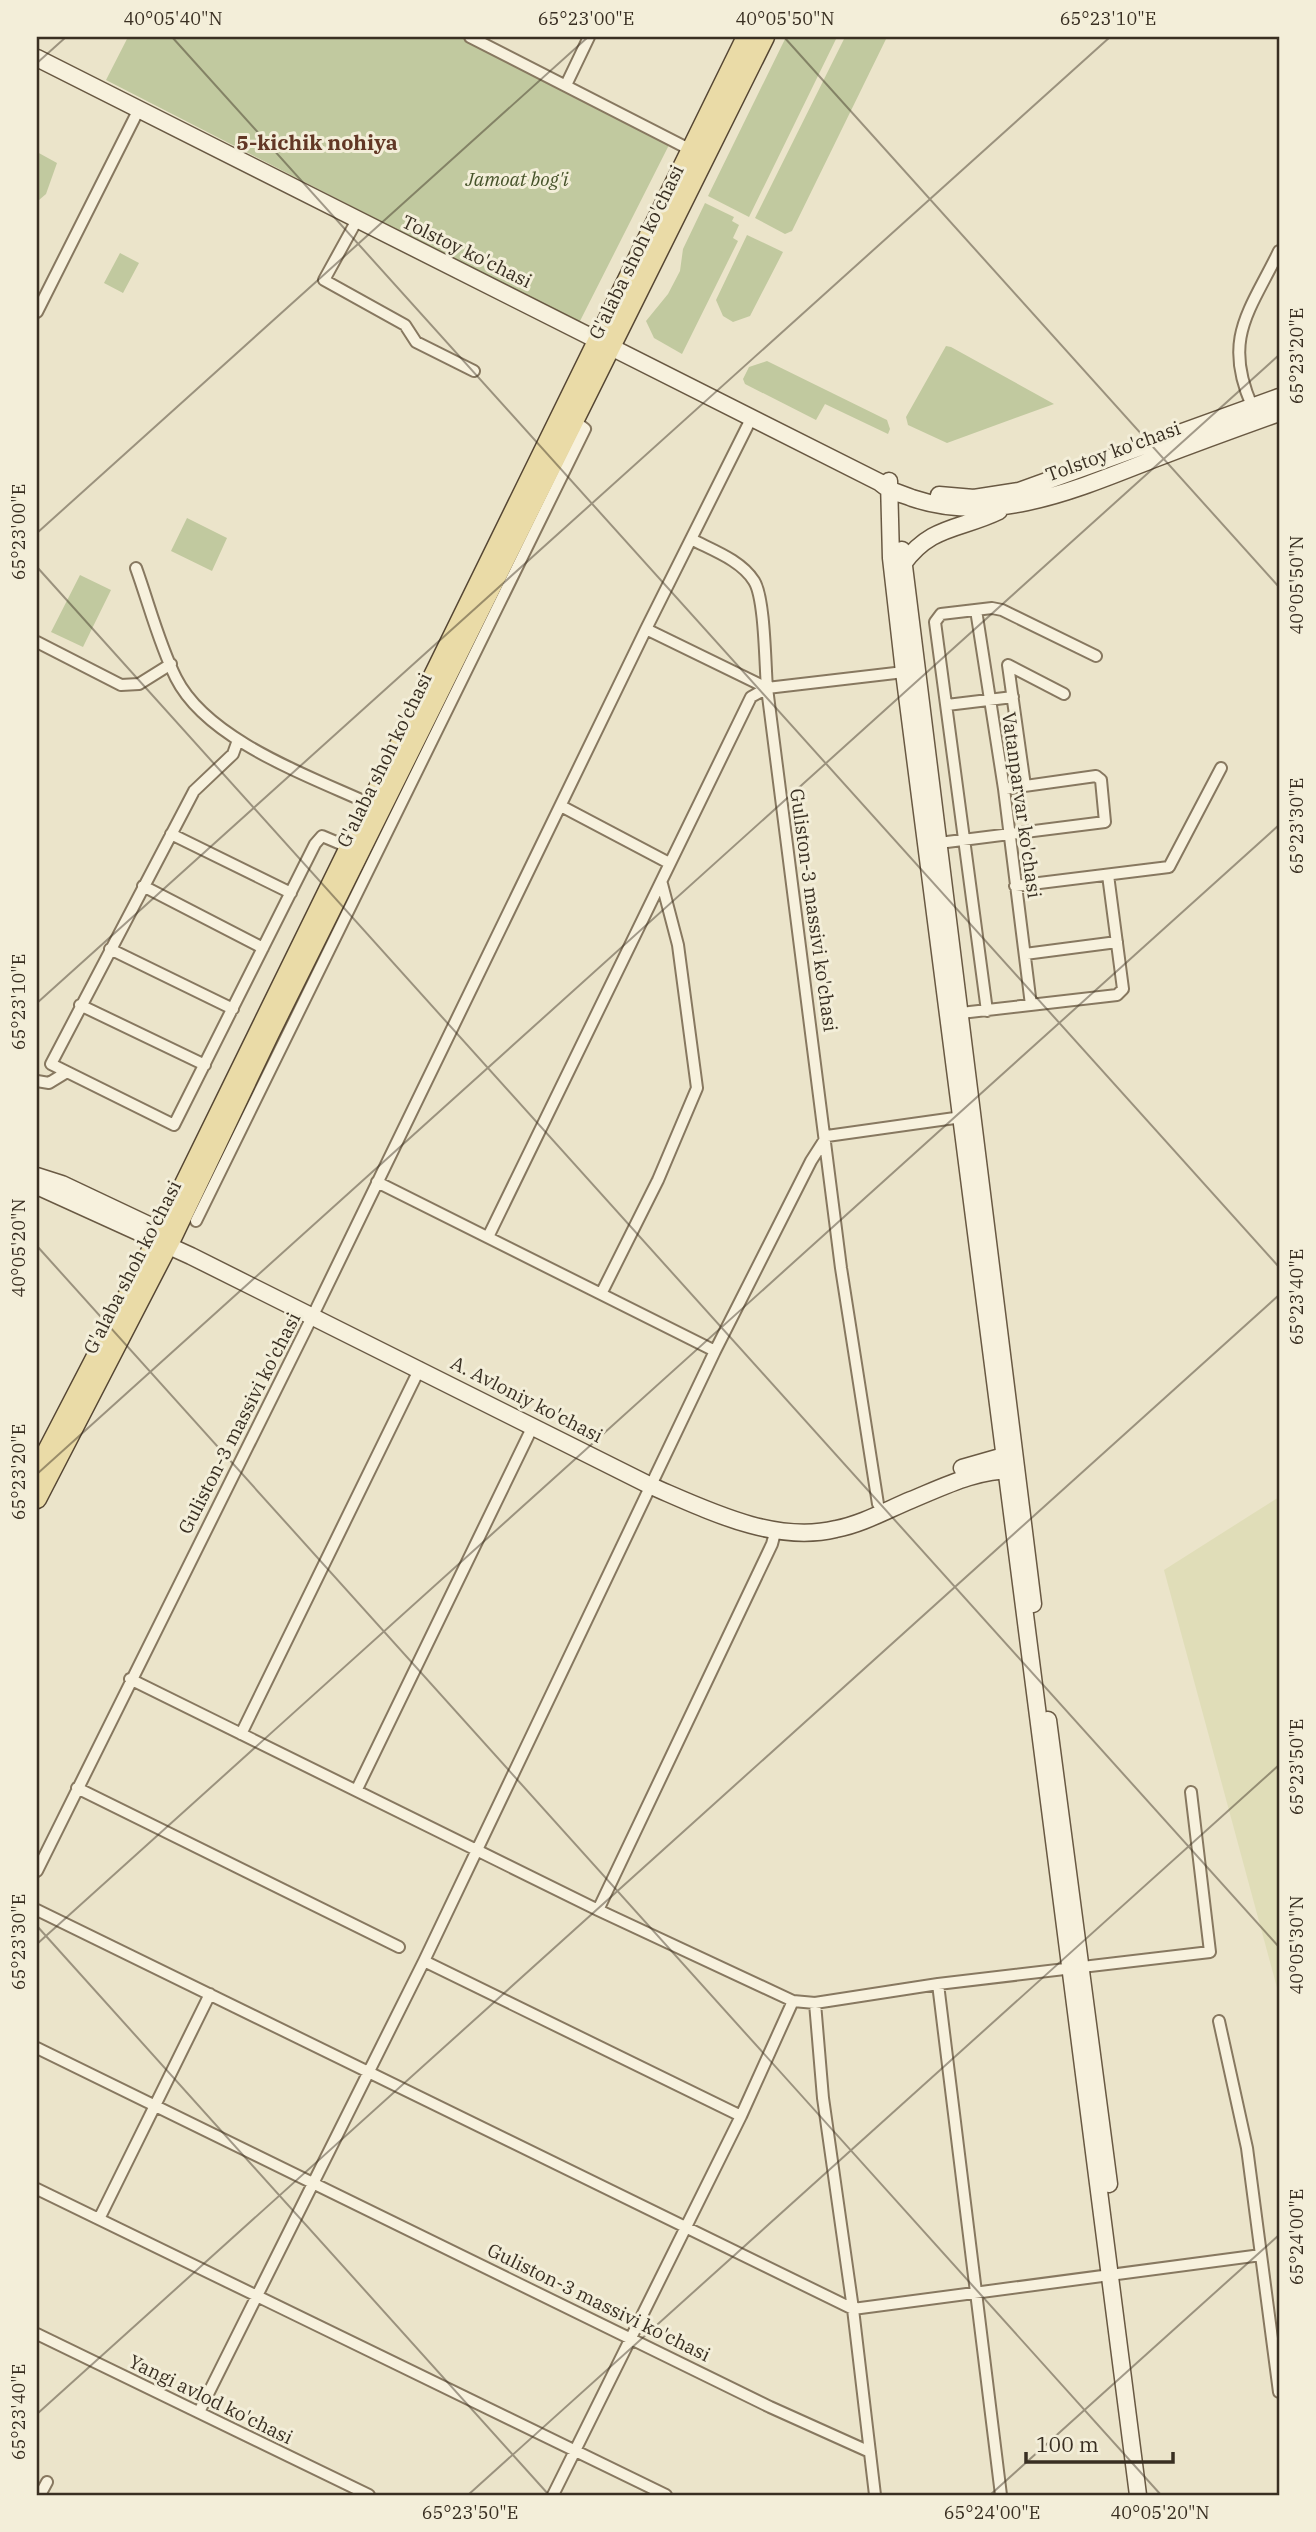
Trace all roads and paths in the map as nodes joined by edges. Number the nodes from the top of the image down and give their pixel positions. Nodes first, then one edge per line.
1 (470, 37) edge
2 (589, 37) edge
3 (746, 37) edge
4 (765, 37) edge
5 (37, 58) edge
6 (565, 85) junction
7 (138, 111) junction
8 (691, 150) junction
9 (357, 220) junction
10 (1279, 251) edge
11 (37, 312) edge
12 (607, 343) junction
13 (474, 371) dead end
14 (1279, 397) edge
15 (1252, 406) junction
16 (1279, 413) edge
17 (752, 417) junction
18 (890, 486) junction
19 (1012, 505) junction
20 (691, 539) junction
21 (903, 564) junction
22 (136, 568) dead end
23 (976, 610) junction
24 (646, 629) junction
25 (37, 642) edge
26 (1096, 656) dead end
27 (171, 664) junction
28 (904, 673) junction
29 (767, 688) junction
30 (1064, 694) dead end
31 (1013, 697) junction
32 (990, 698) junction
33 (947, 705) junction
34 (238, 740) junction
35 (1221, 768) dead end
36 (1025, 786) junction
37 (1004, 789) junction
38 (370, 804) junction
39 (561, 806) junction
40 (171, 834) junction
41 (1009, 834) junction
42 (965, 839) junction
43 (934, 841) junction
44 (348, 847) junction
45 (669, 863) junction
46 (1108, 875) junction
47 (662, 884) junction
48 (1015, 886) junction
49 (143, 887) junction
50 (290, 893) junction
51 (1117, 942) junction
52 (263, 948) junction
53 (110, 949) junction
54 (1024, 954) junction
55 (80, 1005) junction
56 (1031, 1006) junction
57 (233, 1009) junction
58 (987, 1011) junction
59 (961, 1013) junction
60 (205, 1065) junction
61 (67, 1072) junction
62 (37, 1082) edge
63 (962, 1117) junction
64 (827, 1136) junction
65 (215, 1167) junction
66 (37, 1176) edge
67 (377, 1182) junction
68 (37, 1186) edge
69 (196, 1221) dead end
70 (488, 1237) junction
71 (165, 1238) junction
72 (602, 1292) junction
73 (314, 1312) junction
74 (715, 1351) junction
75 (420, 1368) junction
76 (533, 1426) junction
77 (1009, 1462) junction
78 (37, 1471) edge
79 (654, 1481) junction
80 (37, 1499) edge
81 (877, 1504) junction
82 (776, 1529) junction
83 (130, 1679) junction
84 (241, 1734) junction
85 (77, 1788) junction
86 (357, 1789) junction
87 (1191, 1792) dead end
88 (477, 1849) junction
89 (37, 1871) edge
90 (37, 1910) edge
91 (598, 1910) junction
92 (399, 1947) dead end
93 (424, 1961) junction
94 (1076, 1968) junction
95 (938, 1984) junction
96 (210, 1994) junction
97 (793, 2001) junction
98 (815, 2003) junction
99 (1219, 2021) dead end
100 (37, 2048) edge
101 (369, 2071) junction
102 (156, 2106) junction
103 (741, 2116) junction
104 (313, 2182) junction
105 (37, 2189) edge
106 (99, 2220) junction
107 (686, 2227) junction
108 (1261, 2255) junction
109 (1115, 2275) junction
110 (976, 2293) junction
111 (256, 2296) junction
112 (853, 2309) junction
113 (37, 2334) edge
114 (631, 2338) junction
115 (1279, 2392) edge
116 (199, 2412) junction
117 (575, 2451) junction
118 (870, 2452) junction
119 (47, 2482) dead end
120 (40, 2495) edge
121 (369, 2495) edge
122 (553, 2495) edge
123 (666, 2495) edge
124 (875, 2495) edge
125 (1001, 2495) edge
126 (1138, 2495) edge
127 (1149, 2495) edge

1 - 6 street
2 - 6 street
3 - 8 main road, G'alaba shoh ko'chasi
4 - 12 main road, G'alaba shoh ko'chasi
5 - 7 street, Tolstoy ko'chasi
6 - 8 street
7 - 9 street, Tolstoy ko'chasi
7 - 11 street
8 - 12 main road, G'alaba shoh ko'chasi
9 - 12 street, Tolstoy ko'chasi
9 - 13 street
10 - 15 street
12 - 17 street, Tolstoy ko'chasi
12 - 38 main road, G'alaba shoh ko'chasi
12 - 65 main road, G'alaba shoh ko'chasi
14 - 15 street, Tolstoy ko'chasi
15 - 18 street, Tolstoy ko'chasi
16 - 19 street, Tolstoy ko'chasi
17 - 18 street, Tolstoy ko'chasi
17 - 20 street, Guliston-3 massivi ko'chasi
18 - 19 street, Tolstoy ko'chasi
18 - 21 street
18 - 28 street
19 - 21 street
20 - 24 street, Guliston-3 massivi ko'chasi
20 - 29 street, Guliston-3 massivi ko'chasi
21 - 43 street
22 - 27 street
23 - 26 street
23 - 32 street, Vatanparvar ko'chasi
23 - 33 street
24 - 29 street
24 - 39 street, Guliston-3 massivi ko'chasi
25 - 27 street
27 - 34 street
28 - 29 street
28 - 43 street
29 - 45 street
29 - 64 street, Guliston-3 massivi ko'chasi
30 - 31 street
31 - 32 street
31 - 36 street
32 - 33 street
32 - 37 street, Vatanparvar ko'chasi
33 - 42 street
34 - 38 street
34 - 40 street
35 - 46 street
36 - 37 street
36 - 41 street
37 - 41 street, Vatanparvar ko'chasi
38 - 44 main road, G'alaba shoh ko'chasi
39 - 45 street
39 - 67 street, Guliston-3 massivi ko'chasi
40 - 49 street
40 - 50 street
41 - 42 street
41 - 48 street, Vatanparvar ko'chasi
42 - 43 street
42 - 58 street
43 - 59 street
43 - 63 street
44 - 50 street
44 - 71 main road, G'alaba shoh ko'chasi
45 - 47 street
46 - 48 street
46 - 51 street
47 - 70 street
47 - 72 street
48 - 54 street, Vatanparvar ko'chasi
49 - 52 street
49 - 53 street
50 - 52 street
51 - 54 street
51 - 56 street
52 - 57 street
53 - 55 street
53 - 57 street
54 - 56 street, Vatanparvar ko'chasi
55 - 60 street
55 - 61 street
56 - 58 street
57 - 60 street
58 - 59 street
59 - 77 street
60 - 61 street
61 - 62 street
63 - 64 street
63 - 77 street
64 - 74 street
64 - 81 street, Guliston-3 massivi ko'chasi
65 - 69 street
65 - 71 main road, G'alaba shoh ko'chasi
66 - 71 street, A. Avloniy ko'chasi
67 - 70 street
67 - 73 street, Guliston-3 massivi ko'chasi
68 - 71 street, A. Avloniy ko'chasi
70 - 72 street
71 - 73 street, A. Avloniy ko'chasi
71 - 78 main road, G'alaba shoh ko'chasi
71 - 80 main road, G'alaba shoh ko'chasi
72 - 74 street
73 - 75 street, A. Avloniy ko'chasi
73 - 79 street, A. Avloniy ko'chasi
73 - 83 street, Guliston-3 massivi ko'chasi
74 - 79 street
75 - 76 street, A. Avloniy ko'chasi
75 - 84 street
76 - 79 street, A. Avloniy ko'chasi
76 - 86 street
77 - 81 street, A. Avloniy ko'chasi
77 - 82 street, A. Avloniy ko'chasi
77 - 94 street
79 - 81 street, A. Avloniy ko'chasi
79 - 82 street, A. Avloniy ko'chasi
79 - 88 street
82 - 91 street
83 - 84 street
83 - 85 street, Guliston-3 massivi ko'chasi
84 - 86 street
85 - 89 street, Guliston-3 massivi ko'chasi
85 - 92 street
86 - 88 street
87 - 94 street
88 - 91 street
88 - 93 street
90 - 96 street
91 - 97 street
93 - 101 street
93 - 103 street
94 - 95 street
94 - 109 street
95 - 98 street
95 - 110 street
96 - 101 street
96 - 102 street
97 - 98 street
97 - 103 street
98 - 112 street
99 - 108 street
100 - 102 street, Guliston-3 massivi ko'chasi
101 - 104 street
101 - 107 street
102 - 104 street, Guliston-3 massivi ko'chasi
102 - 106 street
103 - 107 street
104 - 111 street
104 - 114 street, Guliston-3 massivi ko'chasi
105 - 106 street
106 - 111 street
107 - 112 street
107 - 114 street
108 - 109 street
108 - 115 street
109 - 110 street
109 - 126 street
109 - 127 street
110 - 112 street
110 - 125 street
111 - 116 street
111 - 117 street
112 - 118 street
113 - 116 street, Yangi avlod ko'chasi
114 - 117 street
114 - 118 street, Guliston-3 massivi ko'chasi
116 - 121 street, Yangi avlod ko'chasi
117 - 122 street
117 - 123 street
118 - 124 street
119 - 120 street

